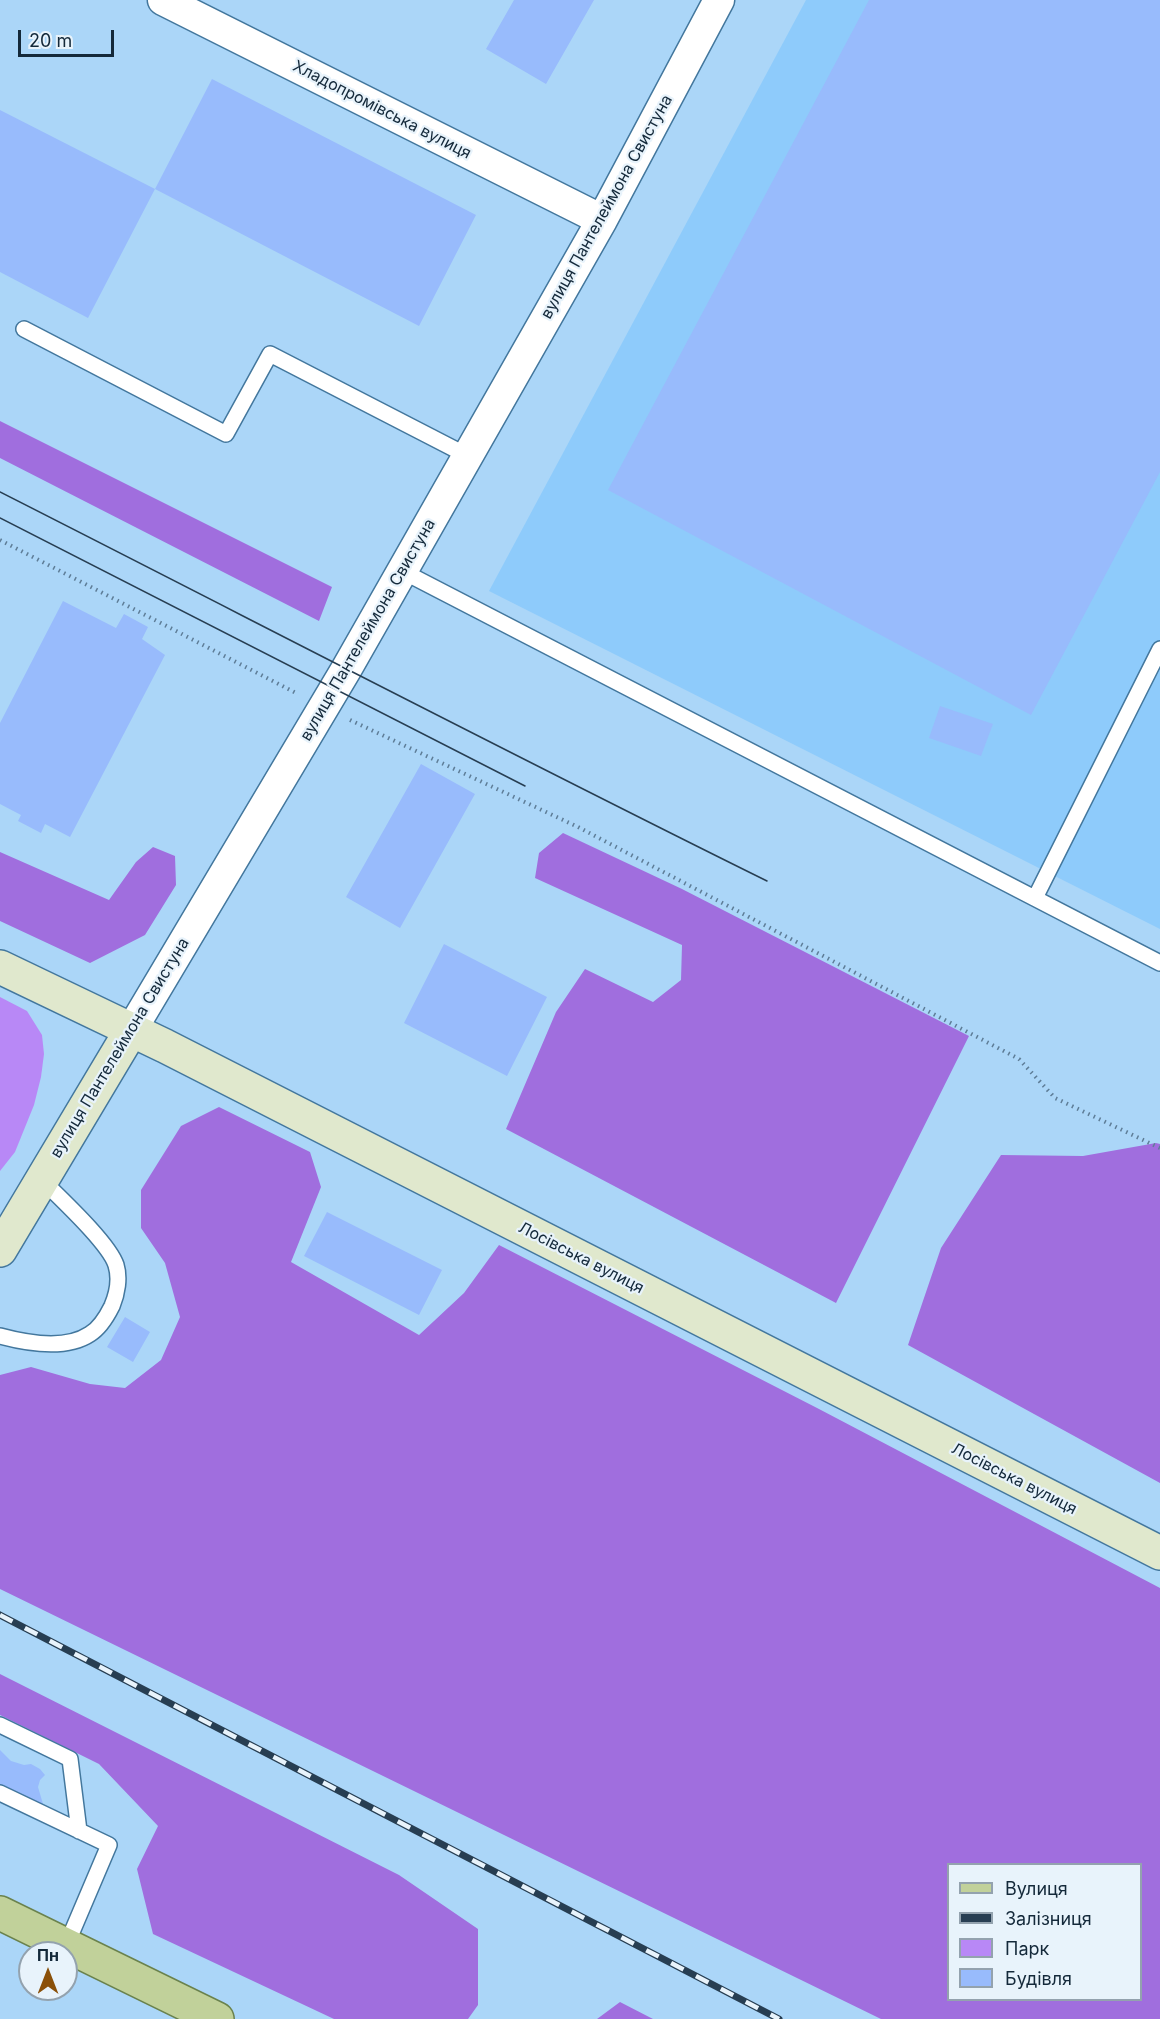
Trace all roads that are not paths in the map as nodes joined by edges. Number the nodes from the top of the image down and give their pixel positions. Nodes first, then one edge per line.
1 (163, 0) edge
2 (720, 0) edge
3 (602, 220) junction
4 (24, 329) dead end
5 (468, 456) junction
6 (402, 571) junction
7 (1160, 650) edge
8 (1035, 898) junction
9 (1160, 963) edge
10 (0, 967) edge
11 (132, 1029) junction
12 (41, 1179) junction
13 (0, 1250) edge
14 (0, 1336) edge
15 (1160, 1553) edge
16 (0, 1725) edge
17 (0, 1793) edge
18 (79, 1831) junction
19 (0, 1913) edge
20 (56, 1941) edge
21 (68, 1941) edge
22 (78, 1952) edge
23 (217, 2019) edge

1 - 3 street, Хладопромівська вулиця
2 - 3 street, вулиця Пантелеймона Свистуна
3 - 5 street, вулиця Пантелеймона Свистуна
4 - 5 lane
5 - 6 street, вулиця Пантелеймона Свистуна
6 - 8 lane
6 - 11 street, вулиця Пантелеймона Свистуна
7 - 8 lane
8 - 9 lane
10 - 11 main road, Лосівська вулиця
11 - 12 main road, вулиця Пантелеймона Свистуна
11 - 15 main road, Лосівська вулиця
12 - 13 main road, вулиця Пантелеймона Свистуна
12 - 14 lane
16 - 18 lane
17 - 18 lane
18 - 21 lane
19 - 20 main road
22 - 23 main road

